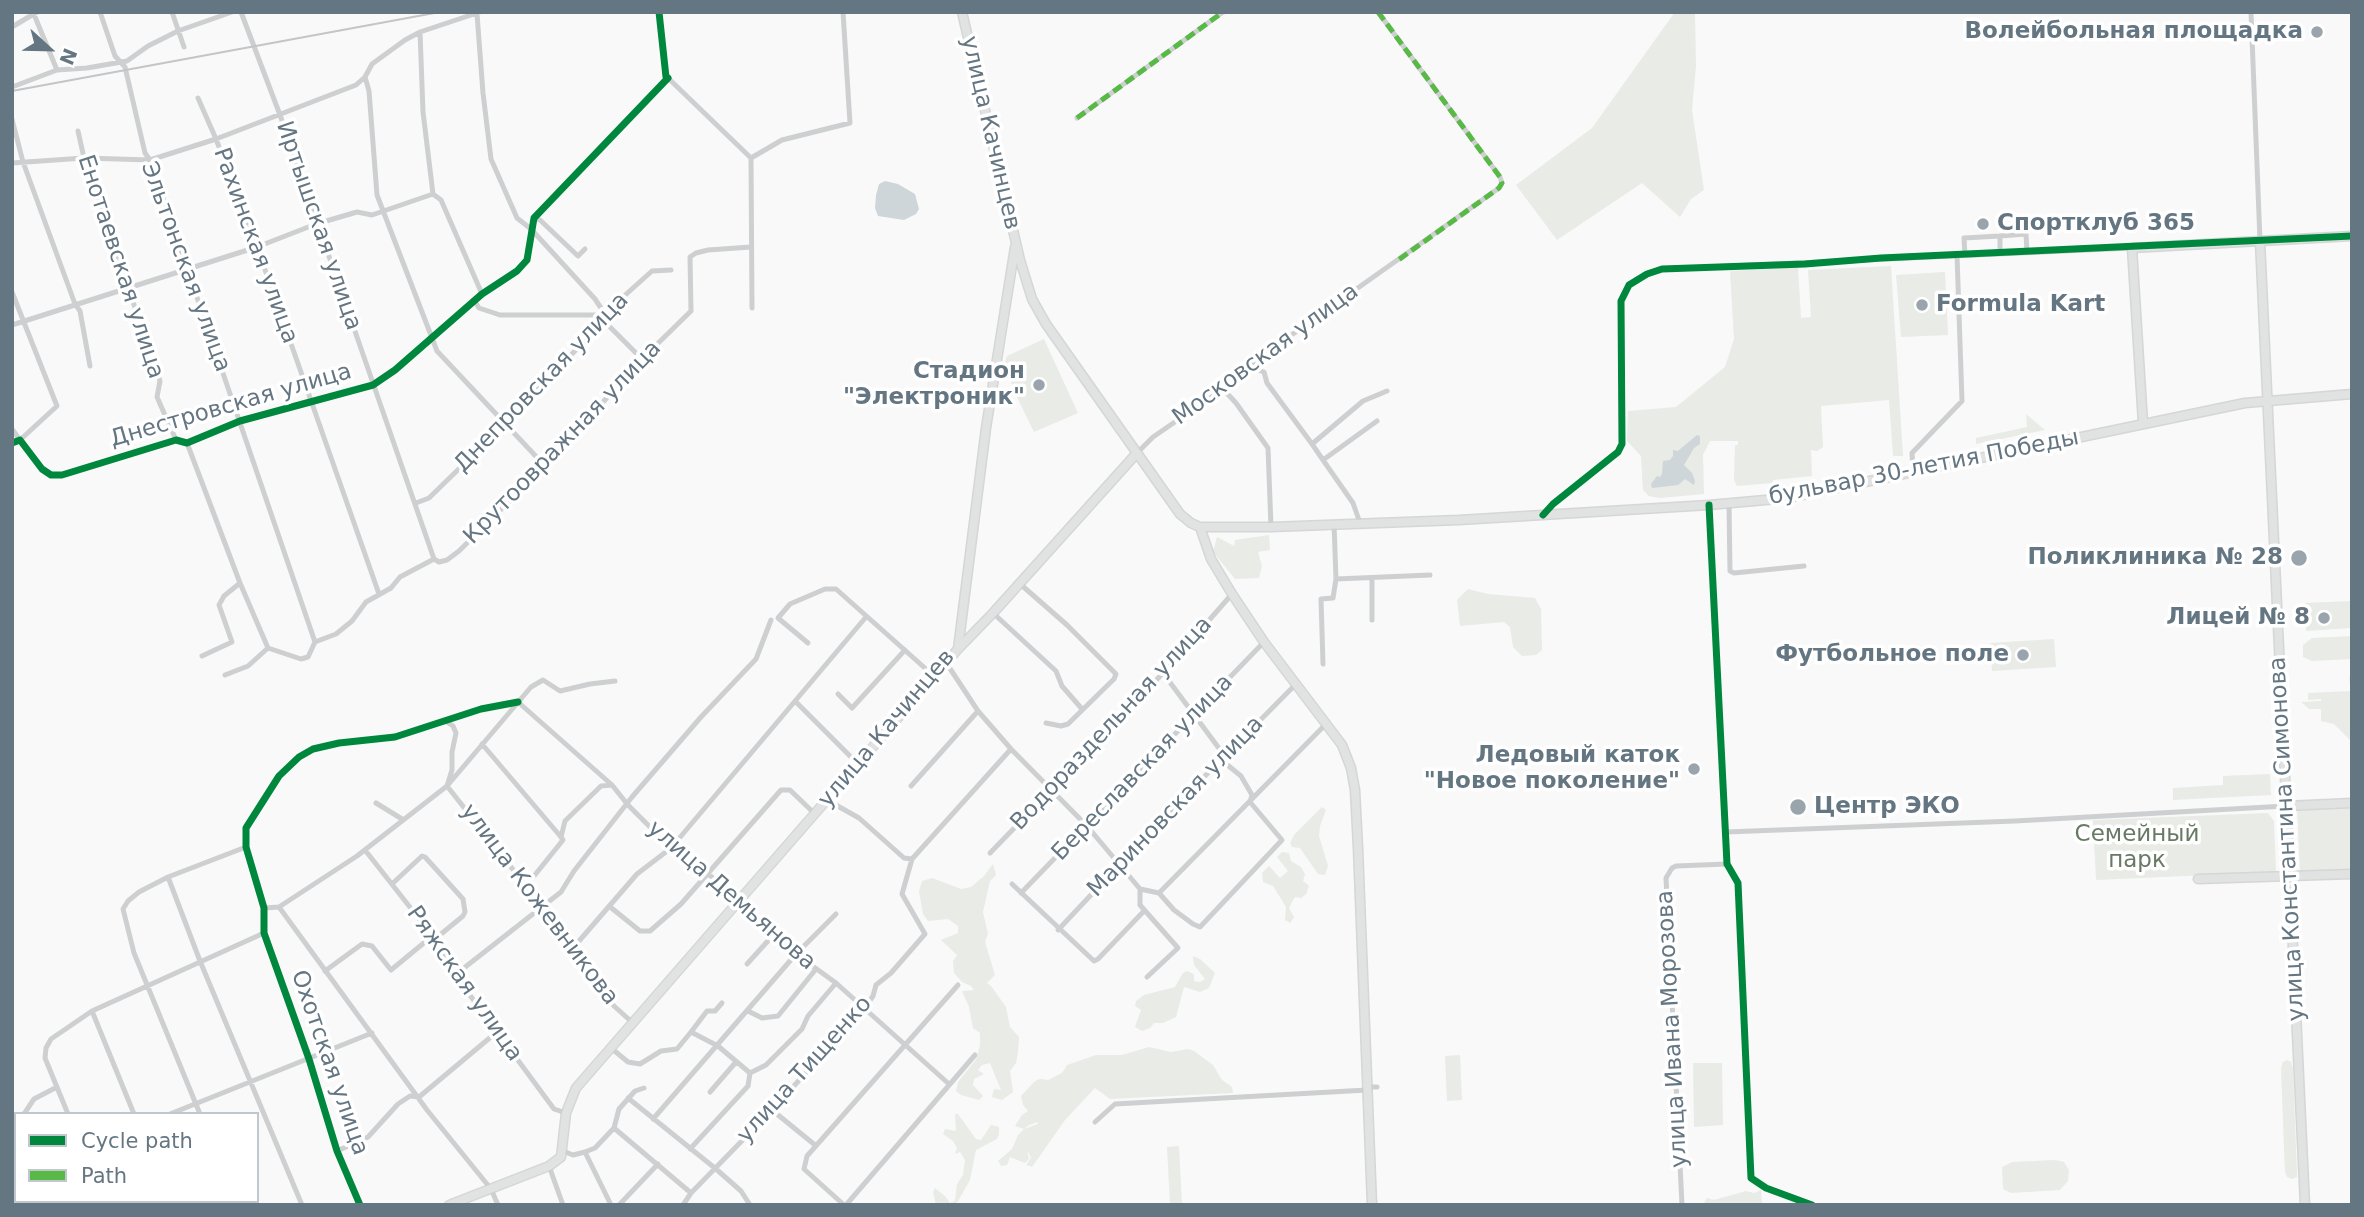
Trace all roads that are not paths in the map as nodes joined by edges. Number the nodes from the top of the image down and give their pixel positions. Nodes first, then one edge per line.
1 (100, 12) edge
2 (172, 12) edge
3 (232, 12) edge
4 (241, 12) edge
5 (659, 12) edge
6 (843, 12) edge
7 (962, 12) edge
8 (1223, 12) edge
9 (1378, 12) edge
10 (2251, 12) edge
11 (35, 13) edge
12 (479, 13) edge
13 (12, 27) edge
14 (178, 31) junction
15 (420, 32) junction
16 (184, 47) dead end
17 (121, 63) junction
18 (57, 70) junction
19 (365, 77) junction
20 (668, 78) junction
21 (12, 87) edge
22 (198, 98) dead end
23 (280, 116) junction
24 (1077, 118) dead end
25 (12, 119) edge
26 (78, 131) dead end
27 (216, 139) junction
28 (84, 158) junction
29 (751, 158) junction
30 (150, 160) junction
31 (23, 162) junction
32 (12, 163) edge
33 (433, 194) junction
34 (383, 212) junction
35 (534, 218) junction
36 (316, 224) junction
37 (531, 229) junction
38 (2000, 236) junction
39 (2352, 236) edge
40 (1016, 241) junction
41 (2260, 241) junction
42 (257, 247) junction
43 (751, 247) junction
44 (2132, 248) junction
45 (585, 249) dead end
46 (2027, 253) junction
47 (2000, 254) junction
48 (1957, 255) junction
49 (1965, 255) junction
50 (187, 270) junction
51 (671, 270) dead end
52 (127, 287) junction
53 (12, 292) edge
54 (482, 294) junction
55 (474, 300) junction
56 (75, 304) junction
57 (752, 308) dead end
58 (603, 315) junction
59 (24, 321) junction
60 (12, 325) edge
61 (432, 338) junction
62 (642, 359) junction
63 (90, 366) dead end
64 (1249, 367) junction
65 (373, 385) junction
66 (1223, 389) junction
67 (1387, 391) dead end
68 (2352, 394) edge
69 (2268, 401) junction
70 (311, 402) junction
71 (240, 421) junction
72 (1377, 421) dead end
73 (506, 423) junction
74 (2143, 423) junction
75 (12, 429) edge
76 (20, 440) junction
77 (176, 440) junction
78 (12, 443) edge
79 (187, 443) junction
80 (1312, 444) junction
81 (1137, 453) junction
82 (1323, 460) junction
83 (545, 466) junction
84 (1913, 471) junction
85 (416, 503) junction
86 (1729, 504) junction
87 (1709, 505) junction
88 (1543, 515) junction
89 (1360, 523) junction
90 (1334, 524) junction
91 (1200, 527) junction
92 (1271, 527) junction
93 (434, 559) junction
94 (1804, 566) dead end
95 (1430, 575) dead end
96 (1372, 578) junction
97 (1336, 579) junction
98 (240, 583) junction
99 (1019, 583) junction
100 (379, 594) junction
101 (1232, 594) junction
102 (993, 613) junction
103 (866, 617) junction
104 (771, 620) dead end
105 (1372, 620) dead end
106 (315, 642) junction
107 (1264, 642) junction
108 (808, 643) dead end
109 (268, 648) junction
110 (958, 649) junction
111 (905, 650) junction
112 (202, 656) dead end
113 (947, 664) junction
114 (1323, 664) dead end
115 (1163, 673) junction
116 (225, 675) dead end
117 (935, 677) junction
118 (615, 681) dead end
119 (1296, 684) junction
120 (838, 694) dead end
121 (794, 701) junction
122 (518, 702) junction
123 (1082, 709) junction
124 (978, 710) junction
125 (1193, 715) junction
126 (447, 722) junction
127 (1046, 723) dead end
128 (1326, 724) junction
129 (482, 744) junction
130 (1011, 749) junction
131 (1224, 755) junction
132 (858, 764) junction
133 (612, 785) junction
134 (447, 786) junction
135 (911, 786) dead end
136 (1051, 791) junction
137 (827, 800) junction
138 (1250, 802) junction
139 (376, 803) dead end
140 (2352, 803) edge
141 (628, 805) junction
142 (2286, 806) junction
143 (815, 814) junction
144 (402, 819) junction
145 (1087, 826) junction
146 (1726, 832) junction
147 (561, 838) junction
148 (246, 847) junction
149 (671, 848) junction
150 (365, 850) junction
151 (990, 853) dead end
152 (912, 859) junction
153 (1119, 863) junction
154 (1727, 864) junction
155 (707, 873) junction
156 (2352, 874) edge
157 (168, 877) junction
158 (2289, 877) junction
159 (2198, 879) dead end
160 (392, 884) junction
161 (1012, 884) dead end
162 (526, 886) junction
163 (1140, 889) junction
164 (1021, 893) junction
165 (1159, 893) junction
166 (739, 901) junction
167 (609, 906) junction
168 (279, 907) junction
169 (542, 907) junction
170 (264, 908) junction
171 (1144, 911) junction
172 (836, 914) dead end
173 (1058, 930) junction
174 (776, 932) junction
175 (264, 933) junction
176 (435, 939) junction
177 (573, 948) junction
178 (796, 954) junction
179 (200, 961) junction
180 (747, 964) dead end
181 (816, 970) junction
182 (325, 971) junction
183 (455, 975) junction
184 (1147, 977) dead end
185 (836, 983) junction
186 (148, 984) junction
187 (958, 985) dead end
188 (722, 1003) dead end
189 (864, 1009) junction
190 (92, 1011) junction
191 (748, 1011) junction
192 (633, 1023) junction
193 (498, 1031) junction
194 (691, 1032) junction
195 (372, 1033) junction
196 (904, 1044) junction
197 (718, 1046) junction
198 (611, 1048) junction
199 (975, 1055) dead end
200 (309, 1059) junction
201 (736, 1062) junction
202 (750, 1073) junction
203 (251, 1082) junction
204 (949, 1084) junction
205 (57, 1087) junction
206 (1377, 1087) dead end
207 (644, 1088) dead end
208 (1367, 1090) junction
209 (710, 1092) dead end
210 (419, 1097) junction
211 (628, 1098) junction
212 (196, 1103) junction
213 (772, 1110) junction
214 (25, 1112) edge
215 (67, 1112) edge
216 (133, 1112) edge
217 (175, 1112) edge
218 (199, 1112) edge
219 (566, 1113) junction
220 (653, 1119) junction
221 (1095, 1122) dead end
222 (614, 1128) junction
223 (815, 1145) junction
224 (690, 1149) junction
225 (337, 1151) junction
226 (563, 1151) junction
227 (585, 1152) junction
228 (658, 1164) junction
229 (549, 1166) junction
230 (716, 1169) junction
231 (491, 1189) junction
232 (691, 1193) junction
233 (302, 1205) edge
234 (360, 1205) edge
235 (449, 1205) edge
236 (498, 1205) edge
237 (563, 1205) edge
238 (611, 1205) edge
239 (619, 1205) edge
240 (683, 1205) edge
241 (750, 1205) edge
242 (845, 1205) edge
243 (1372, 1205) edge
244 (1682, 1205) edge
245 (1812, 1205) edge
246 (2305, 1205) edge

1 - 17 street, Эльтонская улица
2 - 14 street
3 - 14 street
4 - 23 street, Иртышская улица
5 - 20 street
6 - 29 street
7 - 40 main road, улица Качинцев
8 - 24 street
9 - 64 street, Московская улица
10 - 41 street, улица Константина Симонова
11 - 13 street
11 - 18 street
12 - 15 street
12 - 37 street
14 - 16 street
14 - 17 street
15 - 19 street
15 - 33 street
17 - 18 street
17 - 30 street, Эльтонская улица
18 - 21 street
19 - 23 street
19 - 34 street
20 - 29 street
20 - 35 street
22 - 27 street, Рахинская улица
23 - 27 street
23 - 36 street, Иртышская улица
25 - 31 street
26 - 28 street, Енотаевская улица
27 - 30 street
27 - 42 street, Рахинская улица
28 - 30 street
28 - 31 street
28 - 52 street, Енотаевская улица
29 - 43 street
30 - 50 street, Эльтонская улица
31 - 32 street
31 - 56 street
33 - 34 street
33 - 54 street
34 - 36 street
34 - 61 street
35 - 37 street, Днестровская улица
35 - 45 street
36 - 42 street
36 - 65 street, Иртышская улица
37 - 54 street, Днестровская улица
37 - 58 street
38 - 46 street
38 - 47 street
38 - 49 street
39 - 41 main road
40 - 81 main road
40 - 110 main road, улица Качинцев
41 - 44 main road
41 - 69 main road, улица Константина Симонова
42 - 50 street
42 - 70 street, Рахинская улица
43 - 57 street
43 - 62 street, Крутоовражная улица
44 - 46 street
44 - 74 main road
46 - 47 street
47 - 49 street
48 - 49 street
48 - 84 street
48 - 88 street
50 - 52 street
50 - 71 street, Эльтонская улица
51 - 58 street, Днепровская улица
52 - 56 street
52 - 77 street, Енотаевская улица
53 - 59 street
54 - 55 street, Днестровская улица
55 - 58 street
55 - 61 street, Днестровская улица
56 - 59 street
56 - 63 street
58 - 62 street
58 - 73 street, Днепровская улица
59 - 60 street
59 - 76 street
61 - 65 street, Днестровская улица
61 - 73 street
62 - 83 street, Крутоовражная улица
64 - 66 street, Московская улица
64 - 80 street
65 - 70 street, Днестровская улица
65 - 85 street, Иртышская улица
66 - 81 street, Московская улица
66 - 92 street
67 - 80 street
68 - 69 main road, бульвар 30-летия Победы
69 - 74 main road, бульвар 30-летия Победы
69 - 142 main road, улица Константина Симонова
70 - 71 street, Днестровская улица
70 - 100 street, Рахинская улица
71 - 79 street, Днестровская улица
71 - 106 street, Эльтонская улица
72 - 82 street
73 - 83 street
73 - 85 street, Днепровская улица
74 - 84 main road, бульвар 30-летия Победы
75 - 76 street, Днестровская улица
76 - 77 street, Днестровская улица
76 - 78 street
77 - 79 street, Днестровская улица
79 - 98 street
80 - 82 street
81 - 91 main road
81 - 99 main road
82 - 89 street
83 - 93 street, Крутоовражная улица
84 - 86 main road, бульвар 30-летия Победы
85 - 93 street, Иртышская улица
86 - 87 main road, бульвар 30-летия Победы
86 - 94 street
87 - 88 main road, бульвар 30-летия Победы
87 - 146 street
88 - 89 main road, бульвар 30-летия Победы
89 - 90 main road, бульвар 30-летия Победы
90 - 92 main road, бульвар 30-летия Победы
90 - 97 street
91 - 92 main road, бульвар 30-летия Победы
91 - 101 main road
93 - 100 street, Крутоовражная улица
95 - 96 street
96 - 97 street
96 - 105 street
97 - 114 street
98 - 109 street
98 - 112 street
99 - 102 main road
99 - 123 street
100 - 106 street, Крутоовражная улица
101 - 107 main road
101 - 115 street, Водораздельная улица
102 - 110 main road
102 - 123 street
103 - 108 street
103 - 111 street
103 - 121 street
104 - 141 street
106 - 109 street, Крутоовражная улица
107 - 119 main road
107 - 125 street, Береславская улица
109 - 116 street
110 - 113 main road, улица Качинцев
111 - 117 street
111 - 120 street
113 - 117 main road, улица Качинцев
113 - 124 street
115 - 125 street
115 - 136 street, Водораздельная улица
117 - 132 main road, улица Качинцев
118 - 122 street
119 - 128 main road
119 - 131 street, Мариновская улица
121 - 132 street
121 - 149 street
122 - 126 street
122 - 129 street
122 - 133 street, улица Демьянова
123 - 127 street
124 - 130 street
124 - 135 street
125 - 131 street
125 - 145 street, Береславская улица
126 - 134 street
126 - 148 street
128 - 138 street
128 - 208 main road
129 - 134 street
129 - 147 street
130 - 136 street
130 - 152 street
131 - 138 street
131 - 153 street, Мариновская улица
132 - 137 main road, улица Качинцев
133 - 141 street, улица Демьянова
133 - 147 street
134 - 144 street
134 - 162 street, улица Кожевникова
136 - 145 street
136 - 151 street, Водораздельная улица
137 - 143 main road, улица Качинцев
137 - 152 street
138 - 165 street
138 - 165 street
139 - 144 street
140 - 142 main road
141 - 149 street, улица Демьянова
141 - 169 street
142 - 146 street
142 - 158 main road, улица Константина Симонова
143 - 155 street
143 - 166 main road, улица Качинцев
144 - 150 street
145 - 153 street
145 - 164 street, Береславская улица
146 - 154 street
147 - 162 street
148 - 157 street
148 - 170 street, Охотская улица
149 - 155 street, улица Демьянова
149 - 167 street
150 - 160 street, Ряжская улица
150 - 168 street
152 - 189 street, улица Тищенко
153 - 163 street
153 - 173 street, Мариновская улица
154 - 244 street, улица Ивана Морозова
154 - 245 street
155 - 166 street, улица Демьянова
155 - 167 street
156 - 158 main road
157 - 179 street
157 - 186 street
158 - 159 main road
158 - 246 main road, улица Константина Симонова
160 - 176 street, Ряжская улица
160 - 176 street
161 - 164 street
162 - 169 street, улица Кожевникова
163 - 165 street
163 - 171 street
164 - 173 street
166 - 174 street, улица Демьянова
166 - 192 main road, улица Качинцев
167 - 177 street
168 - 170 street
168 - 182 street
169 - 177 street, улица Кожевникова
169 - 183 street
170 - 175 street, Охотская улица
171 - 173 street
171 - 184 street
172 - 178 street
174 - 178 street, улица Демьянова
174 - 180 street
175 - 179 street
175 - 200 street, Охотская улица
176 - 182 street
176 - 183 street, Ряжская улица
177 - 192 street, улица Кожевникова
178 - 181 street, улица Демьянова
178 - 191 street
179 - 186 street
179 - 203 street
181 - 185 street, улица Демьянова
181 - 191 street
182 - 195 street
183 - 193 street, Ряжская улица
185 - 189 street, улица Демьянова
185 - 202 street
186 - 190 street
186 - 212 street
187 - 196 street
188 - 194 street
189 - 196 street, улица Демьянова
189 - 213 street, улица Тищенко
190 - 205 street
190 - 216 street
191 - 197 street
192 - 198 main road, улица Качинцев
193 - 210 street
193 - 219 street, Ряжская улица
194 - 197 street
194 - 198 street
195 - 200 street
195 - 210 street
196 - 204 street, улица Демьянова
196 - 223 street
197 - 201 street
197 - 220 street
198 - 219 main road, улица Качинцев
199 - 204 street
200 - 203 street
200 - 225 street, Охотская улица
201 - 202 street
201 - 209 street
202 - 224 street
203 - 212 street
203 - 233 street
204 - 242 street
205 - 214 street
205 - 215 street
206 - 208 street
207 - 211 street
208 - 221 street
208 - 243 main road
210 - 225 street
210 - 231 street
211 - 220 street
211 - 222 street
212 - 217 street
212 - 218 street
213 - 223 street
213 - 230 street, улица Тищенко
219 - 226 main road, улица Качинцев
220 - 224 street
222 - 227 street
222 - 228 street
223 - 242 street
224 - 230 street
225 - 234 street, Охотская улица
226 - 227 street
226 - 229 main road
227 - 238 street
228 - 232 street
228 - 239 street
229 - 231 main road
229 - 237 street
230 - 232 street, улица Тищенко
230 - 241 street
231 - 235 main road
231 - 236 street
232 - 240 street, улица Тищенко

